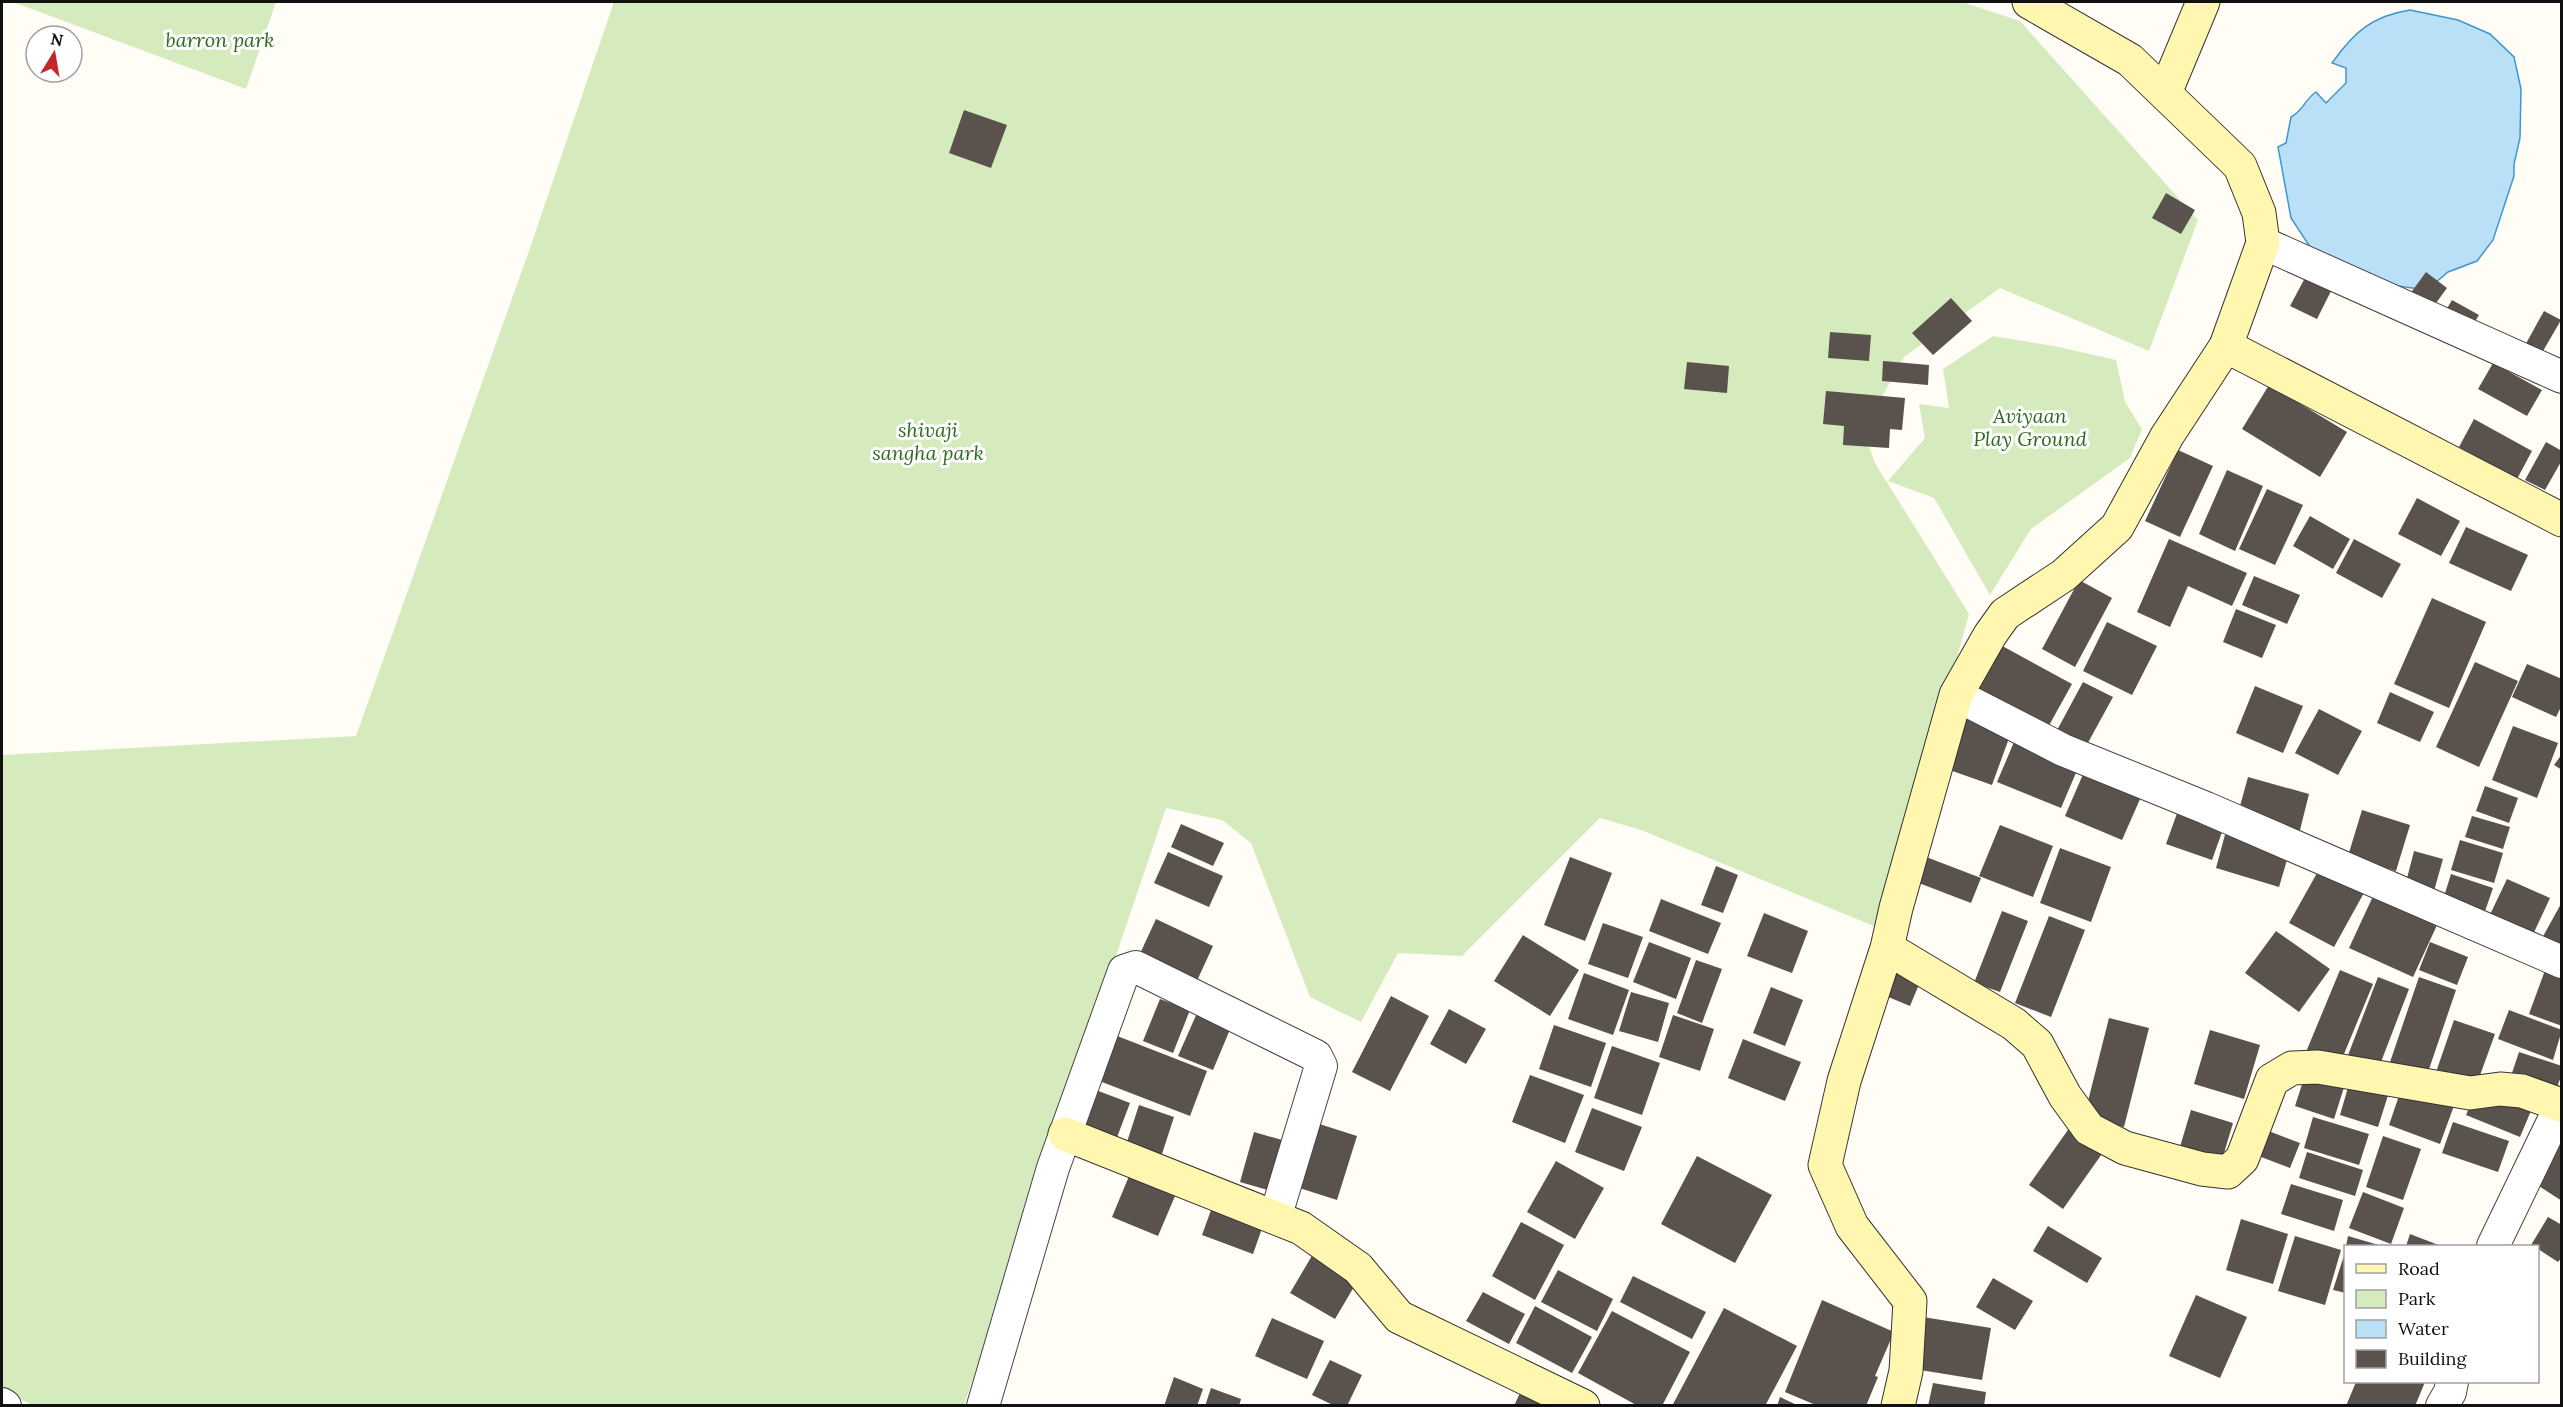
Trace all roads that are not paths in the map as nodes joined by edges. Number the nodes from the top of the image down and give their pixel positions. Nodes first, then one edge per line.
1 (2029, 2) edge
2 (2203, 2) edge
3 (2165, 93) junction
4 (2263, 243) junction
5 (2226, 346) junction
6 (2562, 377) edge
7 (2562, 520) edge
8 (1956, 696) junction
9 (1887, 948) junction
10 (2562, 962) edge
11 (2561, 1104) edge
12 (1065, 1134) junction
13 (1275, 1218) junction
14 (2493, 1245) edge
15 (2452, 1383) edge
16 (983, 1406) edge
17 (1583, 1406) edge
18 (1898, 1406) edge
19 (2442, 1406) edge

1 - 3 street
2 - 3 street
3 - 4 street
4 - 5 street
4 - 6 street
5 - 7 street
5 - 8 street
8 - 9 street
8 - 10 street
9 - 11 street
9 - 18 street
11 - 14 street
12 - 13 street
12 - 13 street
12 - 16 street
13 - 17 street
15 - 19 street

